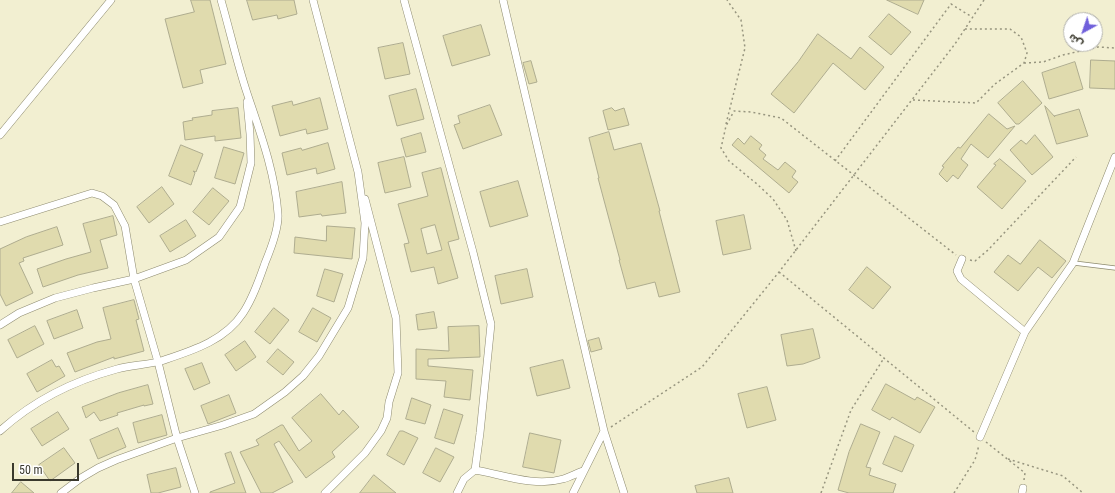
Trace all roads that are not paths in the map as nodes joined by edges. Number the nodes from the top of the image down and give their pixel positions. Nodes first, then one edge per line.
1 (111, 0) edge
2 (221, 0) edge
3 (313, 0) edge
4 (404, 0) edge
5 (503, 0) edge
6 (244, 84) junction
7 (0, 135) edge
8 (1115, 157) edge
9 (358, 172) junction
10 (0, 222) edge
11 (962, 259) road end
12 (1072, 263) junction
13 (1115, 268) edge
14 (134, 279) junction
15 (0, 325) edge
16 (1025, 332) junction
17 (158, 362) junction
18 (0, 431) edge
19 (604, 431) junction
20 (177, 438) junction
21 (980, 438) road end
22 (474, 470) junction
23 (583, 471) junction
24 (61, 493) edge
25 (195, 493) edge
26 (326, 493) edge
27 (457, 493) edge
28 (573, 493) edge
29 (624, 493) edge

1 - 7 street
2 - 6 street
3 - 9 street
4 - 22 street
5 - 19 street
6 - 14 street
6 - 17 street
8 - 12 street
9 - 20 street
9 - 26 street
10 - 14 street
11 - 16 street
12 - 13 lane
12 - 16 street
14 - 15 street
14 - 17 street
16 - 21 street
17 - 18 street
17 - 20 street
19 - 23 street
19 - 29 street
20 - 24 street
20 - 25 street
22 - 23 street
22 - 27 street
23 - 28 street

